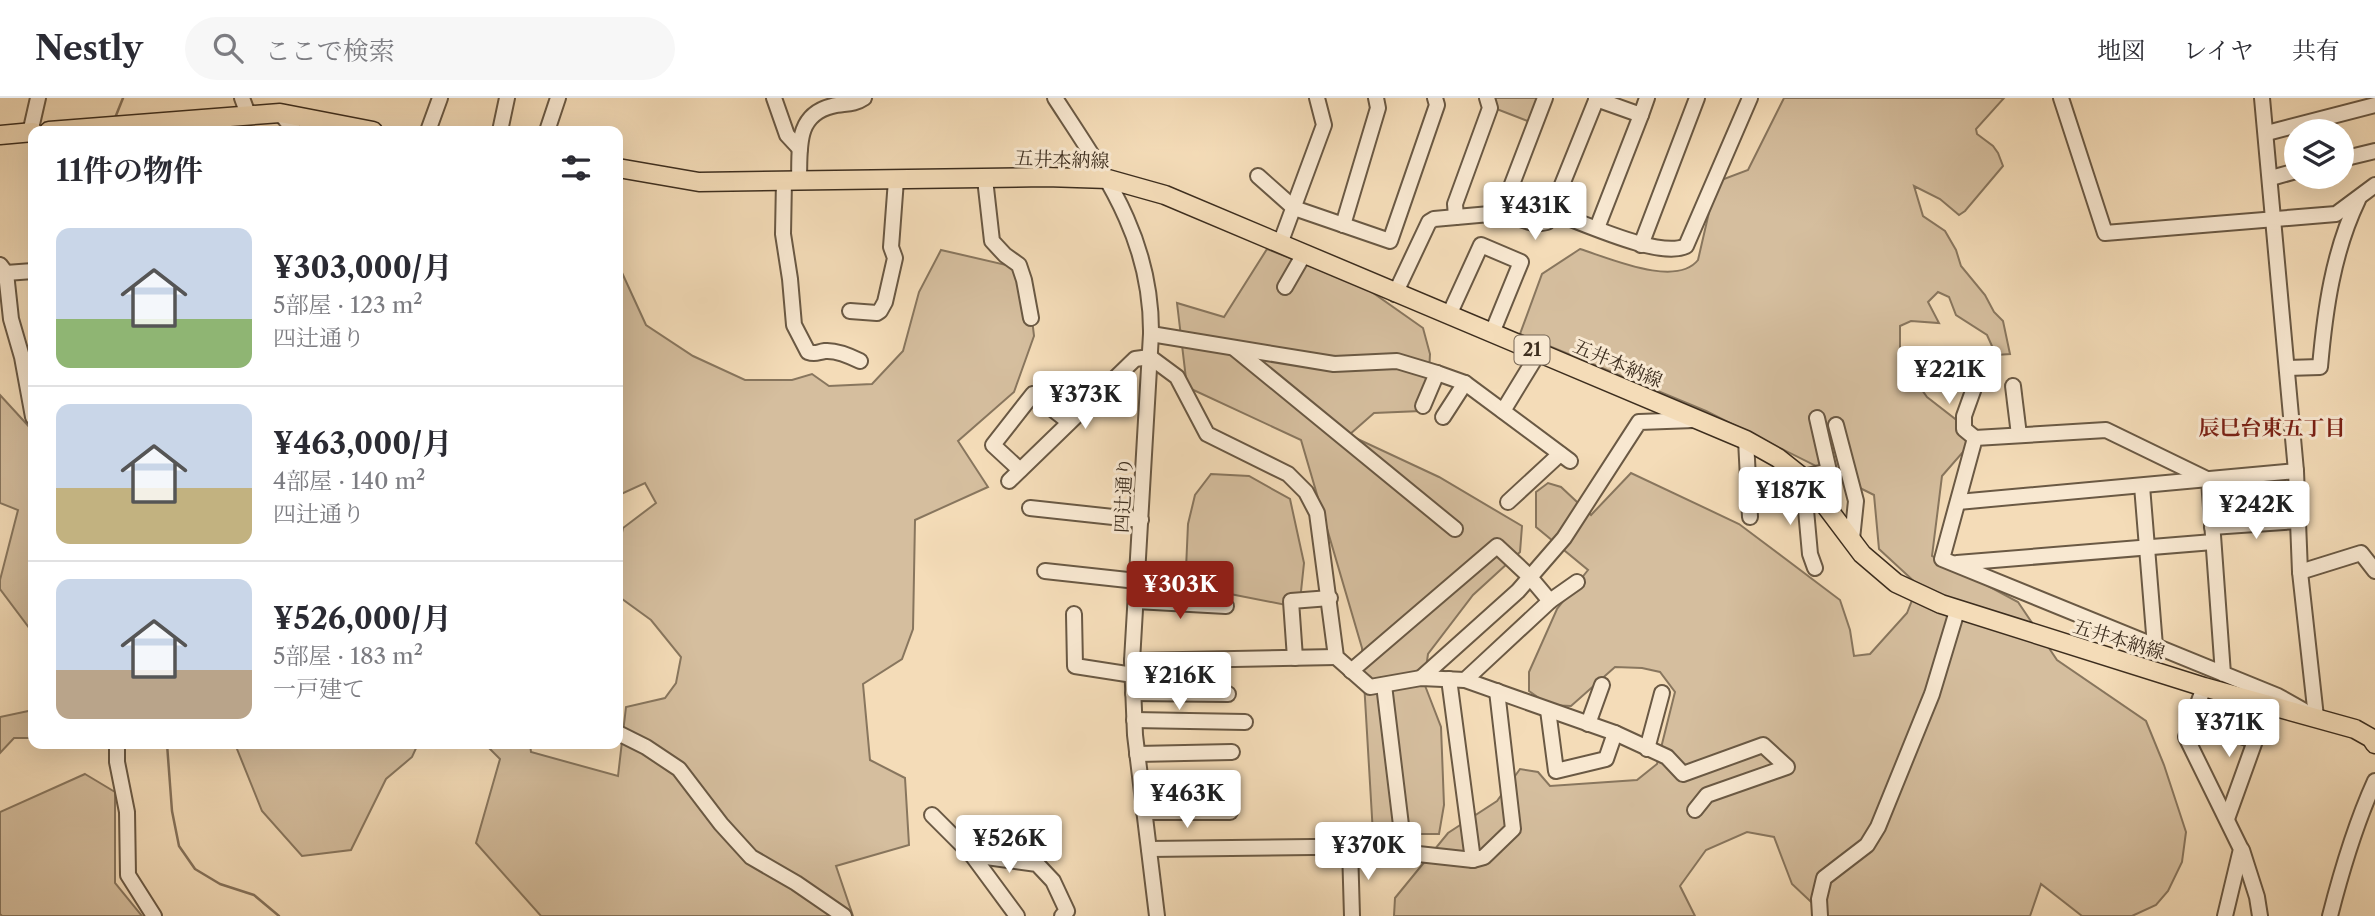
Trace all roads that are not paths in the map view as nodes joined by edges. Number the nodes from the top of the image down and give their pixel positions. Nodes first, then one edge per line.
1 (38, 98) edge
2 (242, 98) edge
3 (440, 98) edge
4 (507, 98) edge
5 (558, 98) edge
6 (774, 98) edge
7 (864, 98) edge
8 (1055, 98) edge
9 (1317, 98) edge
10 (1376, 98) edge
11 (1435, 98) edge
12 (1487, 98) edge
13 (1545, 98) edge
14 (1596, 98) edge
15 (1647, 98) edge
16 (1697, 98) edge
17 (1750, 98) edge
18 (2062, 98) edge
19 (2262, 98) edge
20 (2375, 105) edge
21 (280, 113) junction
22 (1641, 115) junction
23 (249, 117) junction
24 (33, 126) edge
25 (120, 126) edge
26 (291, 126) edge
27 (347, 126) edge
28 (430, 126) edge
29 (501, 126) edge
30 (550, 126) edge
31 (28, 133) edge
32 (2267, 133) junction
33 (0, 135) edge
34 (800, 149) junction
35 (2375, 151) edge
36 (2354, 156) edge
37 (623, 169) edge
38 (2284, 174) edge
39 (1258, 176) dead end
40 (2271, 177) junction
41 (985, 178) junction
42 (1108, 179) junction
43 (792, 180) junction
44 (896, 180) junction
45 (2375, 185) edge
46 (2358, 198) junction
47 (1294, 208) junction
48 (1501, 212) junction
49 (1552, 212) junction
50 (1456, 217) junction
51 (2274, 219) junction
52 (1343, 225) junction
53 (1597, 228) junction
54 (1280, 244) junction
55 (1641, 245) junction
56 (1304, 254) junction
57 (3, 269) edge
58 (28, 271) edge
59 (1285, 287) dead end
60 (1395, 294) junction
61 (850, 312) dead end
62 (1449, 315) junction
63 (1031, 318) dead end
64 (1492, 333) junction
65 (1151, 334) junction
66 (1232, 347) junction
67 (1539, 352) junction
68 (1150, 357) junction
69 (860, 361) dead end
70 (1983, 363) dead end
71 (2287, 369) junction
72 (1437, 373) junction
73 (1465, 383) junction
74 (2013, 386) dead end
75 (28, 389) edge
76 (1423, 406) dead end
77 (1503, 411) junction
78 (1443, 417) dead end
79 (1817, 418) dead end
80 (1699, 419) junction
81 (1069, 422) junction
82 (1836, 425) dead end
83 (2019, 435) junction
84 (1975, 438) junction
85 (1746, 440) junction
86 (1020, 470) junction
87 (2296, 471) junction
88 (1803, 477) junction
89 (2209, 480) junction
90 (1009, 481) dead end
91 (2142, 486) junction
92 (1508, 502) dead end
93 (1958, 502) junction
94 (1030, 508) dead end
95 (1750, 517) dead end
96 (1141, 520) junction
97 (2298, 521) junction
98 (2212, 527) junction
99 (1455, 529) dead end
100 (1852, 539) junction
101 (2213, 542) junction
102 (2147, 548) junction
103 (1952, 563) junction
104 (1815, 568) dead end
105 (1045, 571) dead end
106 (2375, 571) edge
107 (2300, 572) junction
108 (1529, 576) junction
109 (1137, 581) junction
110 (1577, 582) dead end
111 (1330, 598) junction
112 (1136, 601) junction
113 (1550, 601) junction
114 (1226, 606) dead end
115 (1957, 611) junction
116 (1074, 614) dead end
117 (2155, 646) junction
118 (1336, 657) junction
119 (1295, 658) junction
120 (1133, 668) junction
121 (1351, 671) junction
122 (2223, 674) junction
123 (1420, 678) junction
124 (1449, 679) junction
125 (1465, 680) junction
126 (1384, 685) junction
127 (1602, 685) dead end
128 (2204, 687) junction
129 (1497, 691) junction
130 (1133, 693) junction
131 (1662, 693) dead end
132 (1228, 694) dead end
133 (1548, 710) junction
134 (2316, 717) junction
135 (2193, 718) junction
136 (1134, 720) junction
137 (1245, 722) dead end
138 (1588, 724) junction
139 (1615, 733) junction
140 (623, 736) edge
141 (2375, 744) edge
142 (117, 749) edge
143 (1647, 749) junction
144 (1232, 752) dead end
145 (1137, 754) junction
146 (2375, 781) edge
147 (1695, 810) dead end
148 (1144, 812) junction
149 (1230, 813) dead end
150 (932, 815) dead end
151 (2227, 819) junction
152 (1350, 848) junction
153 (1149, 849) junction
154 (2241, 849) junction
155 (1404, 850) junction
156 (972, 855) junction
157 (1473, 860) junction
158 (154, 916) edge
159 (844, 916) edge
160 (1017, 916) edge
161 (1062, 916) edge
162 (1157, 916) edge
163 (1352, 916) edge
164 (1820, 916) edge
165 (2225, 916) edge
166 (2260, 916) edge
167 (2330, 916) edge

1 - 24 street
2 - 23 street
3 - 28 street
4 - 29 street
5 - 30 street
6 - 34 street
7 - 34 street
8 - 42 street, 四辻通り
9 - 47 street
10 - 52 street
11 - 52 street
12 - 50 street
13 - 48 street
14 - 22 street
14 - 49 street
15 - 22 street
16 - 55 street
17 - 55 street
18 - 51 street
19 - 32 street
20 - 32 street
21 - 23 main road
21 - 26 street
21 - 27 main road
22 - 53 street
23 - 25 main road
31 - 33 main road
32 - 40 street
34 - 43 street
35 - 36 street
37 - 43 main road, 五井本納線 / 21
38 - 40 street
39 - 47 street
40 - 51 street
41 - 42 main road, 五井本納線 / 21
41 - 44 main road, 五井本納線 / 21
41 - 63 street
42 - 54 main road, 五井本納線 / 21
42 - 65 street, 四辻通り
43 - 44 main road, 五井本納線 / 21
43 - 69 street
44 - 61 street
45 - 46 street
46 - 51 street
46 - 71 street
47 - 52 street
47 - 54 street
48 - 49 street
48 - 50 street
49 - 53 street
50 - 60 street
51 - 71 street
53 - 55 street
54 - 56 main road, 五井本納線 / 21
56 - 59 street
56 - 60 main road, 五井本納線 / 21
57 - 58 street
57 - 75 street
60 - 62 main road, 五井本納線 / 21
62 - 64 main road, 五井本納線 / 21
62 - 64 street
64 - 67 main road, 五井本納線 / 21
65 - 66 street
65 - 68 street, 四辻通り
66 - 72 street
66 - 99 street
67 - 77 street
67 - 80 main road, 五井本納線 / 21
68 - 81 street
68 - 96 street, 四辻通り
68 - 111 street
70 - 84 street
71 - 87 street
72 - 73 street
72 - 76 street
73 - 77 street
73 - 78 street
74 - 83 street
77 - 92 street
79 - 88 street
80 - 85 main road, 五井本納線 / 21
80 - 108 street
81 - 86 street
81 - 86 street
82 - 100 street
83 - 84 street
83 - 89 street
84 - 93 street
85 - 88 main road, 五井本納線 / 21
85 - 95 street
86 - 90 street
87 - 89 street
87 - 97 street
88 - 100 main road, 五井本納線 / 21
88 - 104 street
89 - 91 street
89 - 98 street
91 - 93 street
91 - 102 street
93 - 103 street
94 - 96 street
96 - 109 street, 四辻通り
97 - 98 street
97 - 107 street
98 - 101 street
100 - 115 main road, 五井本納線 / 21
101 - 102 street
101 - 122 street
102 - 103 street
102 - 117 street
103 - 117 street
105 - 109 street
106 - 107 street
107 - 134 street
108 - 113 street
108 - 121 street
108 - 123 street
109 - 112 street, 四辻通り
110 - 113 street
111 - 118 street
111 - 119 street
112 - 114 street
112 - 120 street, 四辻通り
113 - 125 street
115 - 128 main road, 五井本納線 / 21
115 - 164 street
116 - 120 street
117 - 122 street
118 - 119 street
118 - 121 street
119 - 120 street
120 - 130 street, 四辻通り
121 - 126 street
122 - 134 street
123 - 124 street
123 - 126 street
124 - 125 street
124 - 157 street
125 - 129 street
126 - 155 street
127 - 138 street
128 - 134 main road, 五井本納線 / 21
128 - 135 street
129 - 133 street
129 - 157 street
130 - 132 street
130 - 136 street, 四辻通り
131 - 143 street
133 - 138 street
133 - 139 street
134 - 141 main road, 五井本納線 / 21
135 - 151 street
135 - 151 street
136 - 137 street
136 - 145 street, 四辻通り
138 - 139 street
139 - 143 street
140 - 159 street
142 - 158 street
143 - 147 street
144 - 145 street
145 - 148 street, 四辻通り
146 - 167 street
148 - 149 street
148 - 153 street, 四辻通り
150 - 156 street
151 - 154 street
152 - 153 street
152 - 155 street
152 - 163 street
153 - 162 street, 四辻通り
154 - 165 street
154 - 166 street
155 - 157 street
156 - 160 street
156 - 161 street

